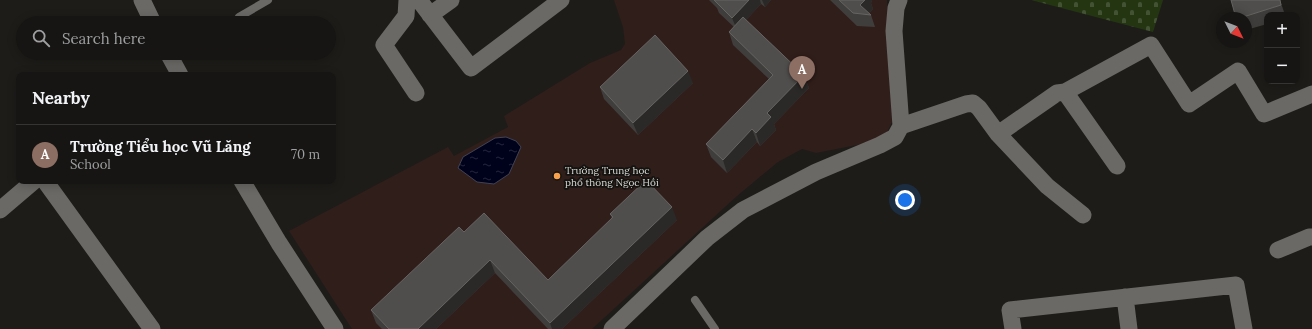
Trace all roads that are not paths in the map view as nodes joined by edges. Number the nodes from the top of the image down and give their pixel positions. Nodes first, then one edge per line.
1 (142, 0) edge
2 (268, 0) edge
3 (407, 0) edge
4 (419, 0) edge
5 (451, 0) edge
6 (561, 0) edge
7 (899, 0) edge
8 (430, 15) junction
9 (150, 16) edge
10 (241, 16) edge
11 (172, 60) edge
12 (178, 72) edge
13 (1065, 92) junction
14 (416, 93) dead end
15 (1312, 94) edge
16 (900, 126) junction
17 (998, 134) junction
18 (1117, 166) dead end
19 (30, 184) edge
20 (47, 184) edge
21 (244, 184) edge
22 (0, 210) edge
23 (1083, 215) dead end
24 (1312, 237) edge
25 (1278, 250) dead end
26 (1125, 297) junction
27 (695, 300) dead end
28 (152, 329) edge
29 (335, 329) edge
30 (612, 329) edge
31 (715, 329) edge
32 (1013, 329) edge
33 (1129, 329) edge
34 (1244, 329) edge

1 - 9 street
2 - 10 lane
3 - 14 street
4 - 8 street
5 - 8 street
6 - 8 street
7 - 16 street
11 - 12 street
13 - 15 street
13 - 17 street
13 - 18 street
16 - 17 street
16 - 30 street
17 - 23 street
19 - 22 street
20 - 28 street
21 - 29 street
24 - 25 street
26 - 32 street
26 - 33 street
26 - 34 street
27 - 31 lane

